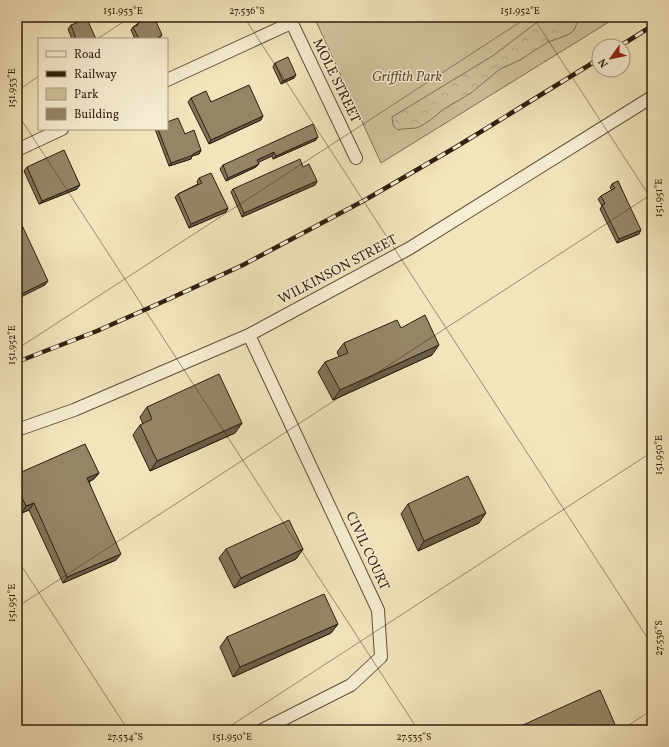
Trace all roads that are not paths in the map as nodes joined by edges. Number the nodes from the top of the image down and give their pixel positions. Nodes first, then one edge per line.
1 (290, 20) edge
2 (168, 80) edge
3 (652, 97) edge
4 (60, 130) edge
5 (17, 150) edge
6 (356, 158) dead end
7 (249, 334) junction
8 (17, 430) edge
9 (262, 730) edge

1 - 2 street
1 - 6 street, MOLE STREET
3 - 7 street, WILKINSON STREET
4 - 5 street
7 - 8 street, WILKINSON STREET
7 - 9 street, CIVIL COURT

